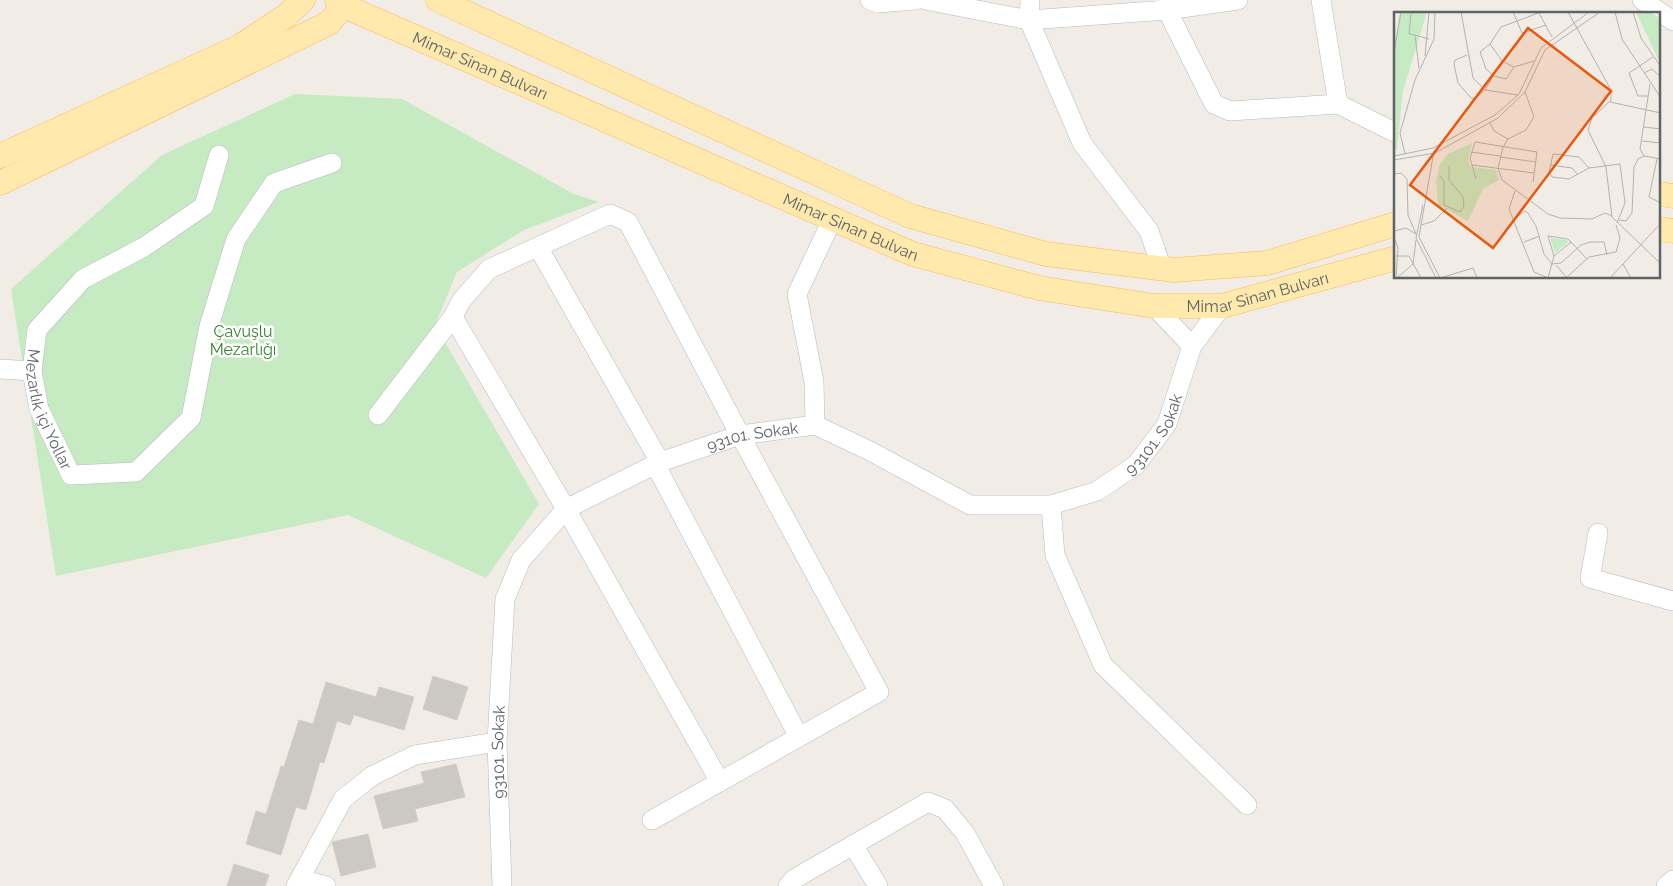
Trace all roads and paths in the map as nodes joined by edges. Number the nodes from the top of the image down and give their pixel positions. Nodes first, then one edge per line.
1 (303, 0) edge
2 (440, 0) edge
3 (870, 0) edge
4 (915, 0) edge
5 (924, 0) edge
6 (1030, 0) edge
7 (1238, 0) edge
8 (1321, 0) edge
9 (1642, 0) edge
10 (343, 2) edge
11 (1168, 5) edge
12 (1659, 12) edge
13 (1660, 13) edge
14 (1029, 20) junction
15 (1673, 22) edge
16 (1338, 104) junction
17 (1394, 133) edge
18 (219, 155) dead end
19 (0, 156) edge
20 (332, 163) dead end
21 (0, 183) edge
22 (1660, 194) edge
23 (1673, 196) edge
24 (832, 220) junction
25 (1394, 225) edge
26 (1660, 229) edge
27 (1673, 231) edge
28 (538, 247) junction
29 (1394, 259) edge
30 (1162, 269) junction
31 (1154, 306) junction
32 (1222, 306) junction
33 (454, 317) junction
34 (1192, 346) junction
35 (0, 369) edge
36 (32, 371) junction
37 (378, 415) dead end
38 (815, 425) junction
39 (740, 435) junction
40 (657, 463) junction
41 (1050, 506) junction
42 (566, 509) junction
43 (1598, 533) dead end
44 (1673, 601) edge
45 (798, 737) junction
46 (497, 742) junction
47 (720, 782) junction
48 (1247, 805) dead end
49 (652, 820) dead end
50 (853, 845) junction
51 (1673, 880) edge
52 (298, 882) edge
53 (326, 886) edge
54 (502, 886) edge
55 (788, 886) edge
56 (878, 886) edge
57 (994, 886) edge
58 (1666, 886) edge

1 - 19 main road
2 - 30 main road, Mimar Sinan Bulvarı
3 - 4 street
5 - 14 street
6 - 14 street
7 - 11 street
8 - 16 street
9 - 12 street
10 - 21 main road
10 - 24 main road, Mimar Sinan Bulvarı
11 - 14 street
11 - 16 street
13 - 15 street
14 - 30 street
16 - 17 street
18 - 36 street, Mezarlık içi Yollar
20 - 36 street, Mezarlık içi Yollar
22 - 23 main road
24 - 31 main road, Mimar Sinan Bulvarı
24 - 38 street
25 - 30 main road, Mimar Sinan Bulvarı
26 - 27 main road
28 - 33 street
28 - 39 street
28 - 40 street
29 - 32 main road, Mimar Sinan Bulvarı
31 - 32 main road, Mimar Sinan Bulvarı
31 - 34 street
32 - 34 street, 93101. Sokak
33 - 37 street
33 - 42 street
34 - 41 street, 93101. Sokak
35 - 36 street
38 - 39 street, 93101. Sokak
38 - 41 street, 93101. Sokak
39 - 40 street, 93101. Sokak
39 - 45 street
40 - 42 street, 93101. Sokak
40 - 45 street
41 - 48 street
42 - 46 street, 93101. Sokak
42 - 47 street
43 - 44 street
45 - 47 street
46 - 52 street
46 - 54 street, 93101. Sokak
47 - 49 street
50 - 55 street
50 - 56 street
50 - 57 street
51 - 58 street
52 - 53 street

